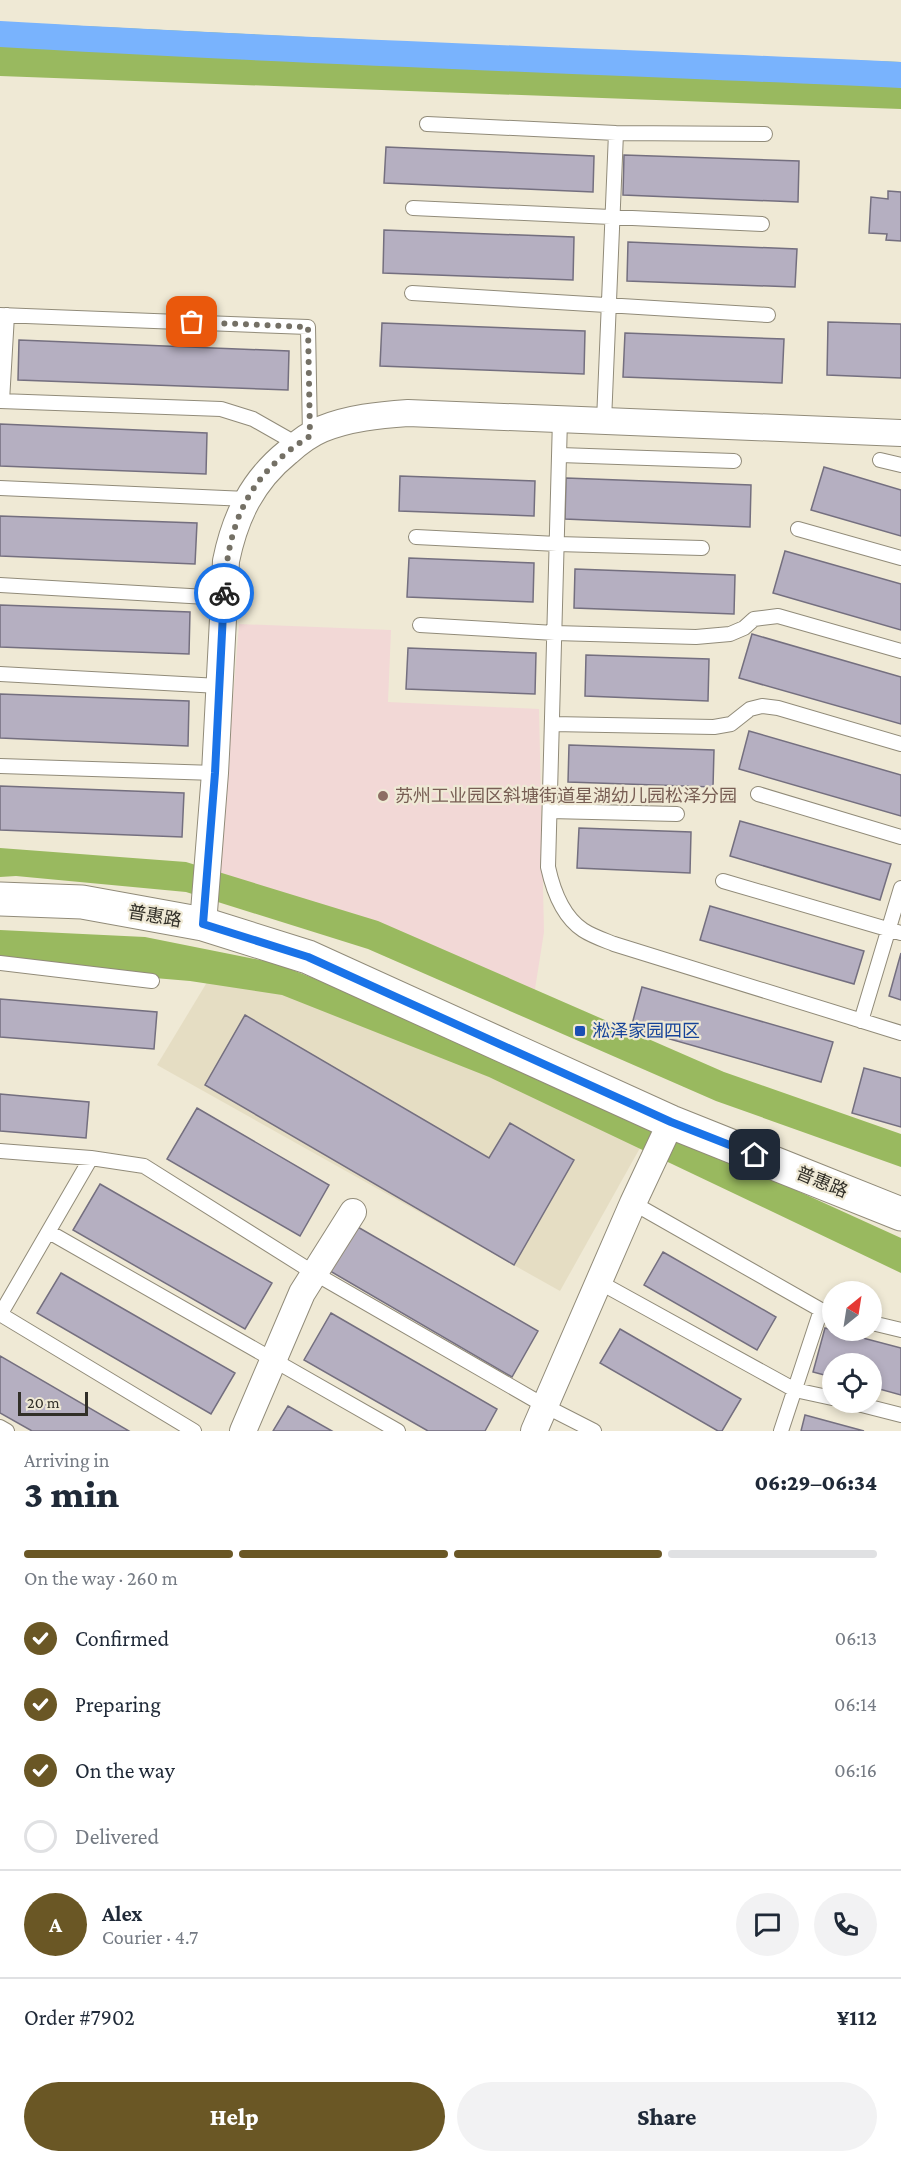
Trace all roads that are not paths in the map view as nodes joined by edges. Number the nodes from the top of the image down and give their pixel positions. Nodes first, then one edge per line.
1 (427, 124) dead end
2 (616, 133) junction
3 (765, 134) dead end
4 (413, 208) dead end
5 (612, 218) junction
6 (762, 224) dead end
7 (412, 293) dead end
8 (608, 304) junction
9 (4, 315) edge
10 (768, 315) dead end
11 (1, 401) edge
12 (560, 419) junction
13 (604, 421) junction
14 (901, 433) edge
15 (303, 440) junction
16 (560, 455) junction
17 (880, 460) dead end
18 (734, 461) dead end
19 (901, 465) edge
20 (0, 488) edge
21 (247, 499) junction
22 (798, 529) dead end
23 (416, 537) dead end
24 (557, 544) junction
25 (702, 548) dead end
26 (901, 558) edge
27 (0, 585) edge
28 (224, 598) junction
29 (420, 624) dead end
30 (555, 633) junction
31 (901, 651) edge
32 (0, 674) edge
33 (219, 686) junction
34 (552, 724) junction
35 (901, 744) edge
36 (0, 766) edge
37 (215, 773) junction
38 (758, 794) dead end
39 (550, 811) junction
40 (677, 814) dead end
41 (901, 837) edge
42 (723, 881) dead end
43 (901, 888) edge
44 (0, 899) edge
45 (203, 924) junction
46 (895, 931) edge
47 (0, 963) edge
48 (152, 981) dead end
49 (861, 1021) junction
50 (901, 1033) edge
51 (671, 1122) junction
52 (0, 1151) edge
53 (92, 1158) junction
54 (633, 1203) junction
55 (353, 1212) dead end
56 (901, 1214) edge
57 (49, 1232) junction
58 (314, 1273) junction
59 (598, 1282) junction
60 (822, 1308) edge
61 (0, 1315) edge
62 (822, 1323) edge
63 (882, 1325) edge
64 (901, 1330) edge
65 (273, 1360) junction
66 (795, 1389) junction
67 (822, 1396) edge
68 (545, 1406) junction
69 (882, 1410) edge
70 (901, 1415) edge
71 (0, 1427) edge
72 (7, 1431) edge
73 (194, 1431) edge
74 (243, 1431) edge
75 (398, 1431) edge
76 (534, 1431) edge
77 (594, 1431) edge
78 (781, 1431) edge

1 - 2 lane
2 - 3 lane
2 - 5 lane
4 - 5 lane
5 - 6 lane
5 - 8 lane
7 - 8 lane
8 - 10 lane
8 - 13 lane
9 - 11 lane
9 - 15 lane
11 - 15 lane
12 - 13 street
12 - 15 street
12 - 16 lane
13 - 14 street
15 - 21 street
16 - 18 lane
16 - 24 lane
17 - 19 lane
20 - 21 lane
21 - 28 street
22 - 26 lane
23 - 24 lane
24 - 25 lane
24 - 30 lane
27 - 28 lane
28 - 33 street
29 - 30 lane
30 - 31 lane
30 - 34 lane
32 - 33 lane
33 - 37 street
34 - 35 lane
34 - 39 lane
36 - 37 lane
37 - 45 street
38 - 41 lane
39 - 40 lane
39 - 49 lane
42 - 46 lane
43 - 46 lane
44 - 45 main road, 普惠路
45 - 51 main road, 普惠路
46 - 49 lane
47 - 48 lane
49 - 50 lane
51 - 54 street
51 - 56 main road, 普惠路
52 - 53 lane
53 - 57 lane
53 - 58 lane
54 - 59 street
54 - 60 lane
55 - 58 street
57 - 61 lane
57 - 65 lane
58 - 65 street
58 - 68 lane
59 - 66 lane
59 - 68 street
61 - 73 lane
62 - 66 lane
63 - 64 lane
65 - 74 street
65 - 75 lane
66 - 67 lane
66 - 78 lane
68 - 76 street
68 - 77 lane
69 - 70 lane
71 - 72 lane

